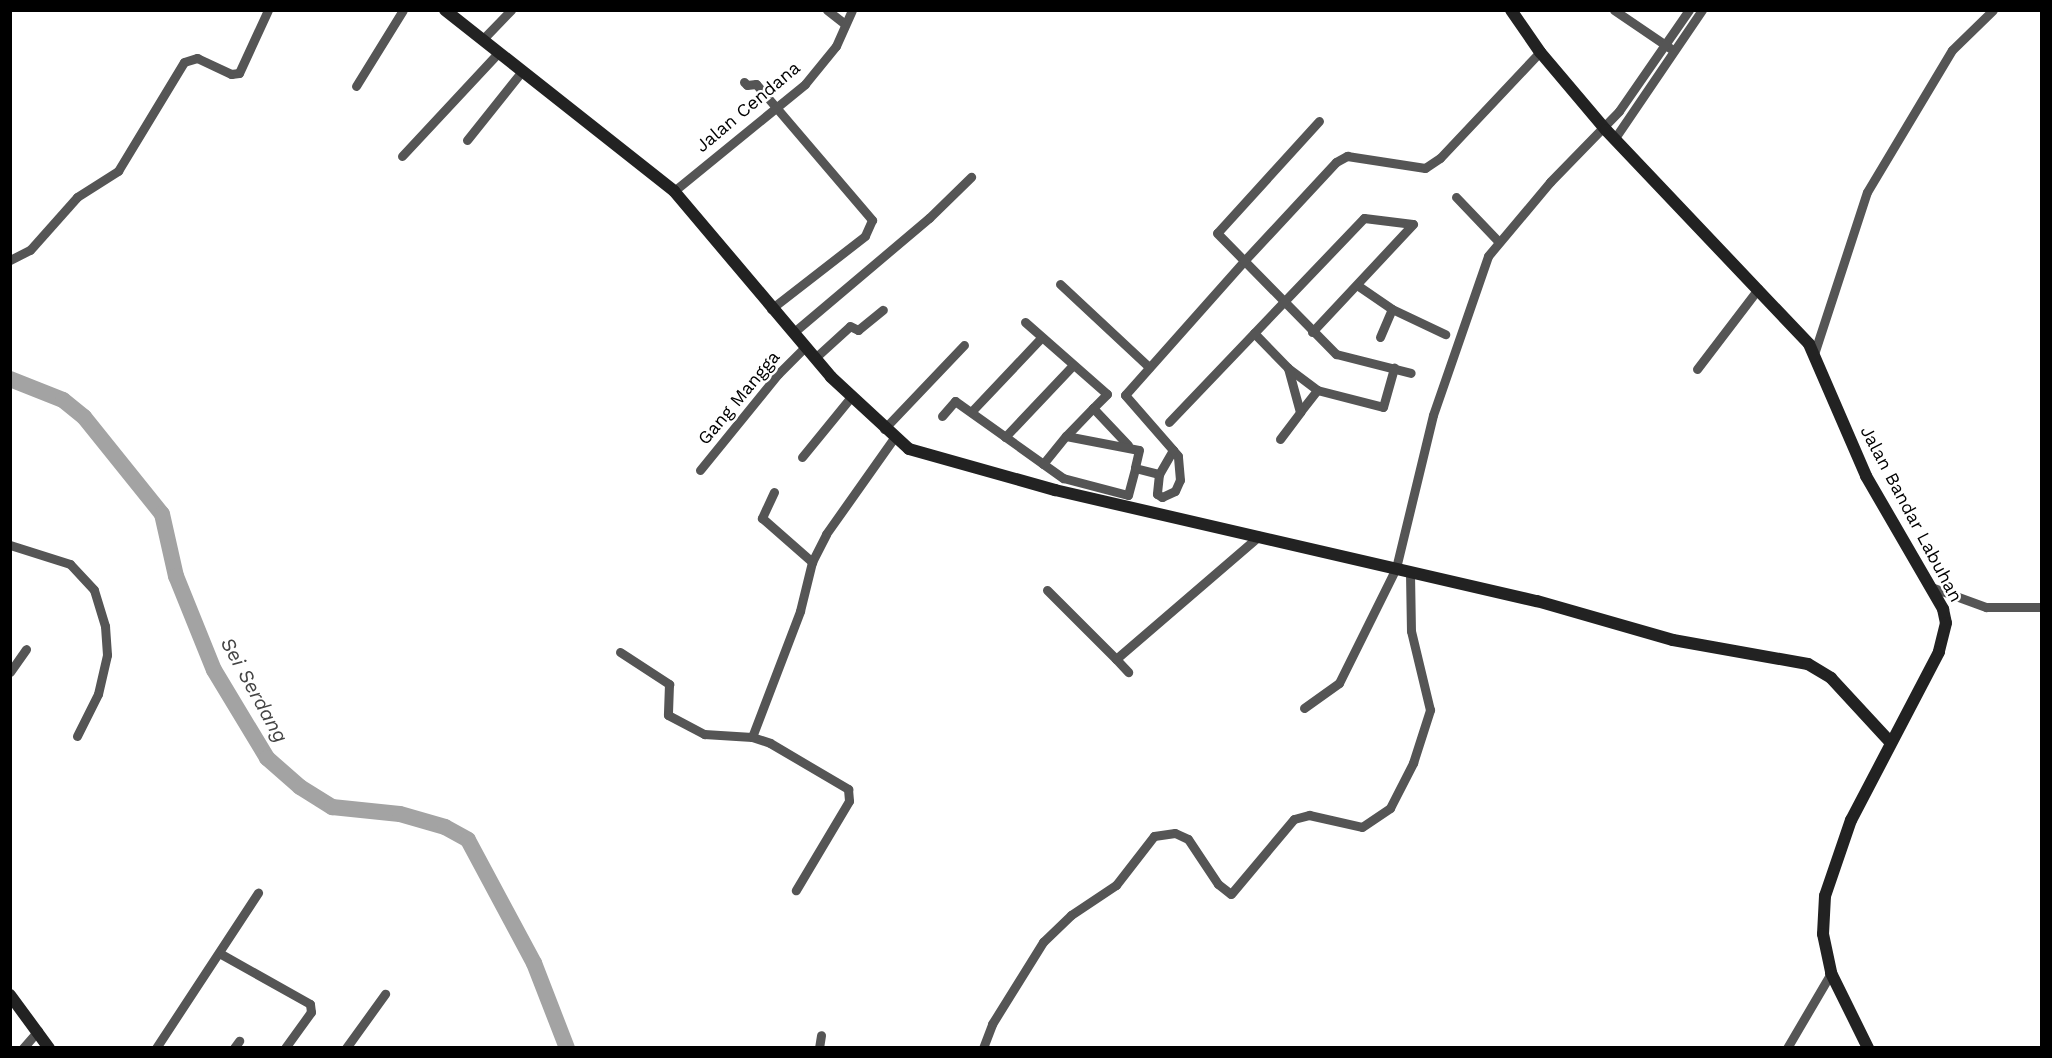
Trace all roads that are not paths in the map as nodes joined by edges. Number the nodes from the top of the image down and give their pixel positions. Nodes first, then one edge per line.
1 (268, 10) edge
2 (403, 10) edge
3 (445, 10) edge
4 (511, 10) edge
5 (826, 10) edge
6 (852, 10) edge
7 (1511, 10) edge
8 (1614, 10) edge
9 (1689, 10) edge
10 (1702, 10) edge
11 (1993, 10) edge
12 (845, 24) junction
13 (482, 40) junction
14 (1665, 45) junction
15 (1675, 51) junction
16 (1540, 52) junction
17 (498, 53) junction
18 (522, 71) junction
19 (744, 82) dead end
20 (356, 86) dead end
21 (1634, 88) junction
22 (1643, 95) junction
23 (775, 109) junction
24 (1319, 121) dead end
25 (1604, 127) junction
26 (1615, 138) junction
27 (467, 141) dead end
28 (402, 156) dead end
29 (971, 177) dead end
30 (674, 190) junction
31 (1456, 197) dead end
32 (1498, 241) junction
33 (10, 260) edge
34 (1244, 261) junction
35 (1060, 284) dead end
36 (1357, 285) junction
37 (1758, 289) junction
38 (1283, 304) junction
39 (771, 309) junction
40 (1392, 309) junction
41 (884, 310) dead end
42 (1025, 322) dead end
43 (794, 332) junction
44 (1312, 332) junction
45 (1254, 333) junction
46 (1445, 334) dead end
47 (1380, 337) dead end
48 (1041, 338) junction
49 (964, 345) dead end
50 (805, 347) junction
51 (1814, 354) junction
52 (815, 358) junction
53 (1073, 365) junction
54 (1149, 367) junction
55 (1288, 368) junction
56 (1394, 368) junction
57 (1697, 369) dead end
58 (1411, 373) dead end
59 (1317, 390) junction
60 (850, 397) junction
61 (1093, 408) junction
62 (971, 412) junction
63 (1299, 412) junction
64 (942, 416) dead end
65 (1168, 422) dead end
66 (884, 429) junction
67 (1066, 436) junction
68 (1005, 437) junction
69 (894, 438) junction
70 (1280, 439) dead end
71 (1128, 445) junction
72 (1173, 450) junction
73 (802, 456) dead end
74 (1043, 464) junction
75 (1135, 468) junction
76 (700, 470) dead end
77 (1159, 474) junction
78 (774, 492) dead end
79 (1157, 494) junction
80 (1168, 498) junction
81 (1158, 513) junction
82 (1259, 536) junction
83 (10, 545) edge
84 (812, 562) junction
85 (1396, 568) junction
86 (1410, 573) junction
87 (1929, 586) junction
88 (1047, 590) dead end
89 (2042, 607) edge
90 (26, 649) dead end
91 (620, 652) dead end
92 (1116, 659) junction
93 (10, 672) edge
94 (1128, 672) dead end
95 (1304, 708) dead end
96 (77, 736) dead end
97 (752, 737) junction
98 (1890, 742) junction
99 (796, 890) dead end
100 (258, 892) dead end
101 (220, 954) junction
102 (1831, 973) junction
103 (385, 994) dead end
104 (10, 995) edge
105 (38, 1031) junction
106 (821, 1035) dead end
107 (23, 1047) edge
108 (49, 1047) edge
109 (156, 1047) edge
110 (285, 1047) edge
111 (346, 1047) edge
112 (819, 1047) edge
113 (983, 1047) edge
114 (1787, 1047) edge
115 (1868, 1047) edge

1 - 33 street
2 - 20 street
3 - 13 street
4 - 13 street
5 - 12 street
6 - 12 street, Jalan Cendana
7 - 16 street, Jalan Bandar Labuhan
8 - 14 street
9 - 14 street
10 - 15 street
11 - 51 street
12 - 23 street, Jalan Cendana
13 - 17 street
14 - 15 street
14 - 21 street
15 - 22 street
16 - 25 street, Jalan Bandar Labuhan
16 - 34 street
17 - 18 street
17 - 28 street
18 - 27 street
18 - 30 street
19 - 23 street
21 - 22 street
21 - 25 street
22 - 26 street
23 - 30 street, Jalan Cendana
23 - 39 street
24 - 34 street
25 - 26 street, Jalan Bandar Labuhan
25 - 32 street
26 - 37 street, Jalan Bandar Labuhan
29 - 43 street
30 - 39 street
31 - 32 street
32 - 85 street
34 - 38 street
34 - 54 street
35 - 54 street
36 - 38 street
36 - 40 street
36 - 44 street
37 - 51 street, Jalan Bandar Labuhan
37 - 57 street
38 - 44 street
38 - 45 street
39 - 43 street
40 - 46 street
40 - 47 street
41 - 52 street
42 - 48 street
43 - 50 street
44 - 56 street
45 - 55 street
45 - 65 street
48 - 53 street
48 - 62 street
49 - 66 street
50 - 52 street
50 - 76 street, Gang Mangga
51 - 87 street, Jalan Bandar Labuhan
52 - 60 street
53 - 61 street
53 - 68 street
54 - 72 street
55 - 59 street
55 - 63 street
56 - 58 street
56 - 59 street
59 - 63 street
60 - 66 street
60 - 73 street
61 - 67 street
61 - 71 street
62 - 64 street
62 - 68 street
63 - 70 street
66 - 69 street
67 - 71 street
67 - 74 street
68 - 74 street
69 - 81 street
69 - 84 street
71 - 75 street
72 - 77 street
72 - 80 street
74 - 75 street
75 - 77 street
77 - 79 street
78 - 84 street
79 - 80 street
79 - 81 street
80 - 81 street
81 - 82 street
82 - 85 street
82 - 92 street
83 - 96 street
84 - 97 street
85 - 86 street
85 - 95 street
86 - 98 street
86 - 113 street
87 - 89 street
87 - 98 street, Jalan Bandar Labuhan
88 - 92 street
90 - 93 street
91 - 97 street
92 - 94 street
97 - 99 street
98 - 102 street, Jalan Bandar Labuhan
100 - 101 street
101 - 109 street
101 - 110 street
102 - 114 street
102 - 115 street, Jalan Bandar Labuhan
103 - 111 street
104 - 105 street
105 - 107 street
105 - 108 street
106 - 112 street

